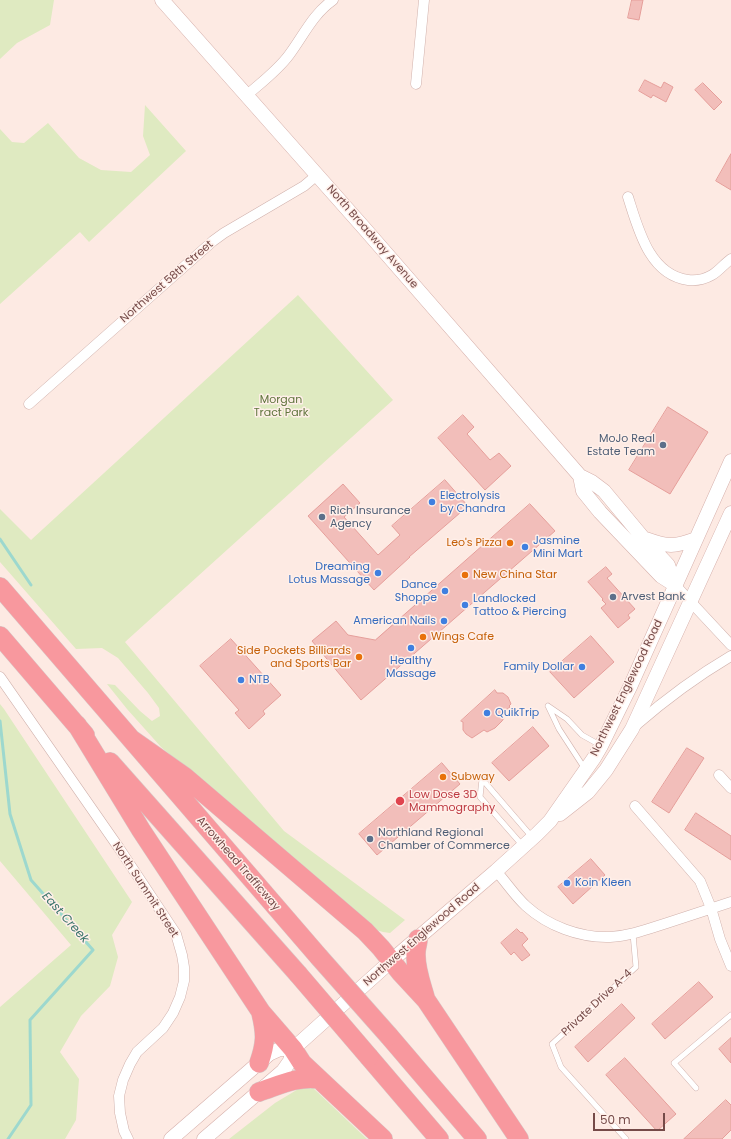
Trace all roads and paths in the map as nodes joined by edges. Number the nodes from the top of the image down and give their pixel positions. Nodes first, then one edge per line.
1 (162, 0) edge
2 (333, 0) edge
3 (424, 0) edge
4 (416, 84) dead end
5 (247, 95) junction
6 (317, 175) junction
7 (628, 197) dead end
8 (731, 259) edge
9 (28, 404) dead end
10 (731, 461) edge
11 (580, 476) junction
12 (731, 513) edge
13 (644, 539) junction
14 (696, 539) junction
15 (675, 585) junction
16 (0, 587) edge
17 (690, 602) junction
18 (0, 636) edge
19 (731, 645) edge
20 (731, 656) edge
21 (0, 677) edge
22 (77, 726) junction
23 (632, 729) junction
24 (131, 739) junction
25 (601, 746) junction
26 (586, 770) junction
27 (719, 774) dead end
28 (731, 788) edge
29 (635, 806) dead end
30 (550, 821) junction
31 (528, 842) junction
32 (496, 871) junction
33 (731, 902) edge
34 (712, 908) junction
35 (633, 934) junction
36 (418, 939) junction
37 (391, 961) junction
38 (731, 966) edge
39 (426, 1000) junction
40 (261, 1012) junction
41 (731, 1015) edge
42 (293, 1049) junction
43 (259, 1063) junction
44 (319, 1079) junction
45 (696, 1088) dead end
46 (259, 1092) junction
47 (128, 1139) edge
48 (171, 1139) edge
49 (204, 1139) edge
50 (383, 1139) edge
51 (439, 1139) edge
52 (477, 1139) edge
53 (519, 1139) edge
54 (626, 1139) edge

1 - 5 main road, North Broadway Avenue
2 - 5 street
3 - 4 street
5 - 6 main road, North Broadway Avenue
6 - 9 street, Northwest 58th Street
6 - 11 main road, North Broadway Avenue
7 - 8 street
10 - 14 main road, Northwest Englewood Road
11 - 13 main road, North Broadway Avenue
11 - 15 main road, North Broadway Avenue
12 - 17 main road, Northwest Englewood Road
13 - 14 main road
13 - 15 main road, North Broadway Avenue
14 - 15 main road, Northwest Englewood Road
15 - 17 street, North Broadway Avenue
15 - 25 main road, Northwest Englewood Road
16 - 24 highway, Arrowhead Trafficway
17 - 19 street, North Broadway Avenue
17 - 23 main road, Northwest Englewood Road
18 - 22 highway
20 - 23 street
21 - 47 street, North Summit Street
22 - 40 highway
22 - 51 highway, bridge
23 - 30 main road, Northwest Englewood Road
24 - 37 highway
24 - 52 highway, Arrowhead Trafficway, bridge
25 - 26 main road, Northwest Englewood Road
25 - 26 lane
26 - 30 main road, Northwest Englewood Road
27 - 28 street
29 - 34 street
30 - 31 main road, Northwest Englewood Road
31 - 31 lane
31 - 32 main road, Northwest Englewood Road
32 - 35 street
32 - 36 main road, Northwest Englewood Road
33 - 34 street
34 - 35 street
34 - 38 street
35 - 54 lane, Private Drive A-4
36 - 37 main road, Northwest Englewood Road
36 - 39 highway
37 - 39 highway
37 - 42 main road, Northwest Englewood Road
39 - 53 highway
40 - 42 highway
40 - 43 highway
41 - 45 lane
42 - 43 main road
42 - 44 highway
42 - 46 main road, Northwest Englewood Road
43 - 48 main road
44 - 46 highway
44 - 50 highway
46 - 49 main road, Northwest Englewood Road

